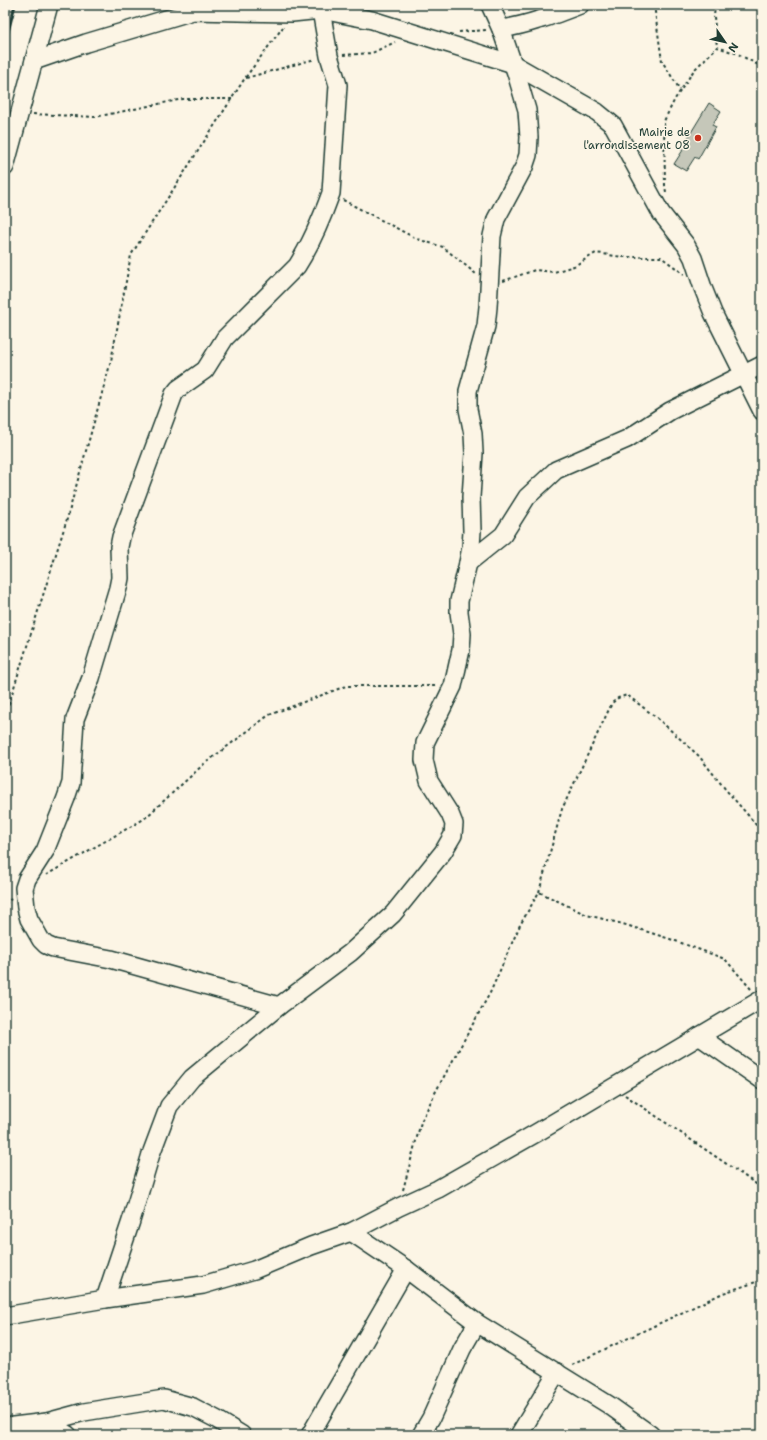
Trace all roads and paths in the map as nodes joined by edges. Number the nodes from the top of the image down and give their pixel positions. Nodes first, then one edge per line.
1 (49, 5) edge
2 (490, 5) edge
3 (580, 5) edge
4 (654, 5) edge
5 (716, 5) edge
6 (321, 10) junction
7 (292, 13) junction
8 (501, 29) junction
9 (453, 32) dead end
10 (415, 33) junction
11 (716, 47) junction
12 (329, 56) junction
13 (34, 61) junction
14 (513, 64) junction
15 (762, 67) edge
16 (245, 78) junction
17 (680, 90) junction
18 (232, 99) junction
19 (19, 113) junction
20 (5, 167) edge
21 (331, 193) junction
22 (666, 193) dead end
23 (685, 274) dead end
24 (489, 286) junction
25 (762, 365) edge
26 (745, 375) junction
27 (762, 411) edge
28 (468, 563) junction
29 (453, 686) junction
30 (5, 716) edge
31 (762, 834) edge
32 (44, 877) dead end
33 (24, 888) junction
34 (539, 892) junction
35 (5, 904) edge
36 (759, 997) edge
37 (279, 1006) junction
38 (699, 1036) junction
39 (762, 1080) edge
40 (613, 1087) junction
41 (762, 1188) edge
42 (399, 1207) junction
43 (351, 1232) junction
44 (406, 1268) junction
45 (762, 1280) edge
46 (105, 1299) junction
47 (5, 1316) edge
48 (477, 1322) junction
49 (557, 1372) junction
50 (47, 1422) junction
51 (5, 1427) edge
52 (68, 1435) edge
53 (242, 1435) edge
54 (310, 1435) edge
55 (421, 1435) edge
56 (519, 1435) edge
57 (651, 1435) edge

1 - 13 street
2 - 8 street
3 - 8 street
4 - 17 path
5 - 11 path
6 - 7 street
6 - 10 street
6 - 12 street
7 - 13 street
7 - 16 path
8 - 9 path
8 - 14 street
10 - 12 path
10 - 14 street
11 - 15 path
11 - 17 path
12 - 16 path
12 - 21 street
13 - 19 street
14 - 24 street
14 - 26 street
16 - 18 path
17 - 22 path
18 - 19 path
18 - 30 path
19 - 20 street
21 - 24 path
21 - 33 street
23 - 24 path
24 - 28 street
25 - 26 street
26 - 27 street
26 - 28 street
28 - 29 street
29 - 32 path
29 - 37 street
31 - 34 path
33 - 35 path
33 - 37 street
34 - 36 path
34 - 42 path
36 - 38 street
37 - 46 street
38 - 39 street
38 - 40 street
40 - 41 path
40 - 42 street
42 - 43 street
43 - 44 street
43 - 46 street
44 - 48 street
44 - 54 street
45 - 49 path
46 - 47 street
48 - 49 street
48 - 55 street
49 - 56 street
49 - 57 street
50 - 51 street
50 - 52 street
50 - 53 street

